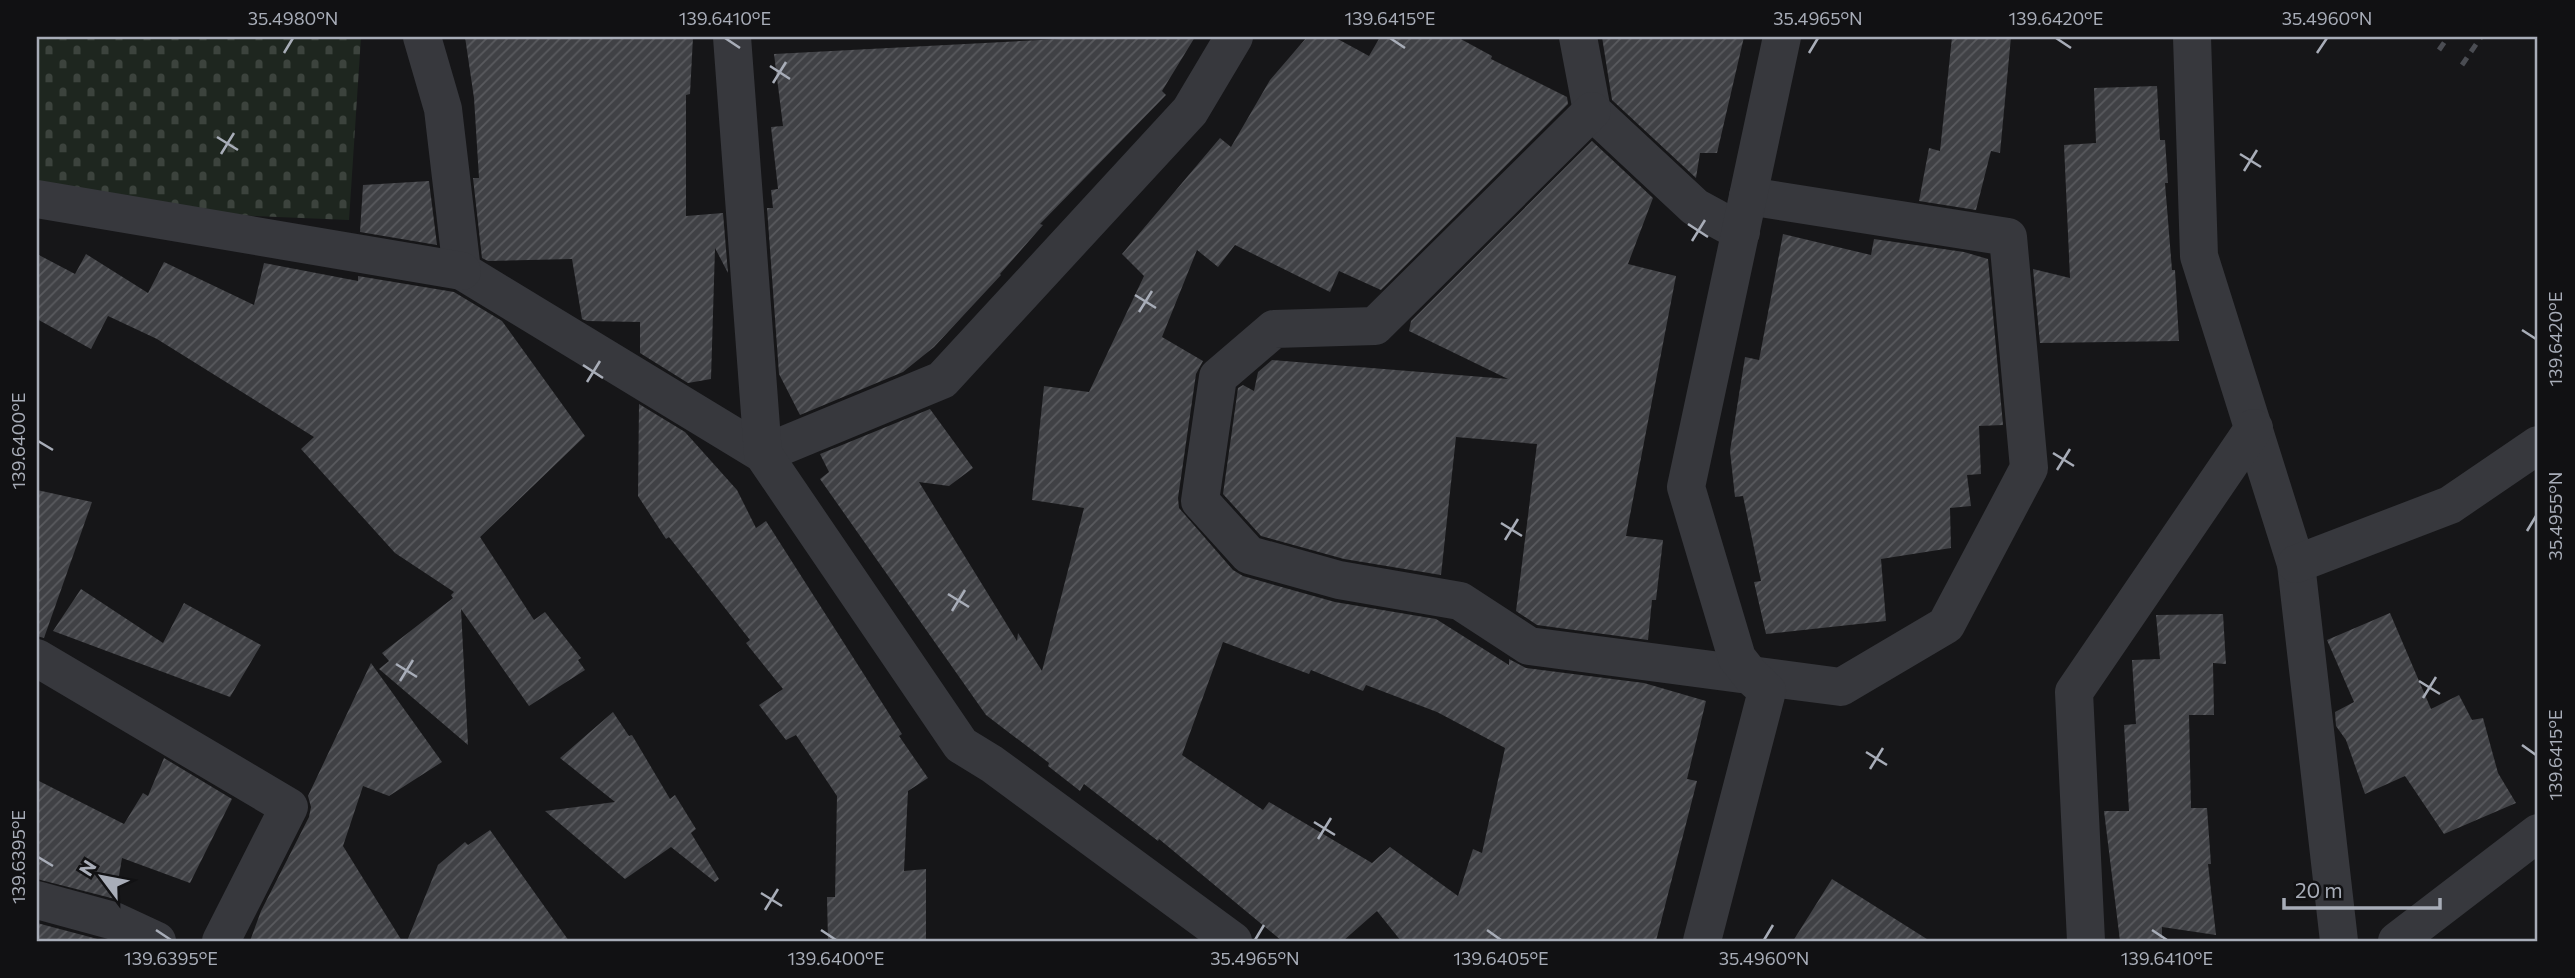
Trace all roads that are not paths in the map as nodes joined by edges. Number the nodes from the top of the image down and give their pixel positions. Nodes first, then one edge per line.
1 (422, 37) edge
2 (732, 37) edge
3 (1234, 37) edge
4 (1578, 37) edge
5 (1783, 37) edge
6 (2192, 37) edge
7 (1592, 111) junction
8 (1748, 196) junction
9 (37, 199) edge
10 (1741, 232) junction
11 (462, 271) junction
12 (2254, 428) junction
13 (2538, 445) edge
14 (763, 454) junction
15 (2058, 472) dead end
16 (2021, 483) junction
17 (2296, 564) junction
18 (37, 658) edge
19 (1752, 677) junction
20 (2538, 833) edge
21 (37, 900) edge
22 (156, 941) edge
23 (221, 941) edge
24 (1233, 941) edge
25 (1702, 941) edge
26 (2086, 941) edge
27 (2339, 941) edge
28 (2397, 941) edge

1 - 11 street
2 - 14 street
3 - 14 street
4 - 7 street
5 - 8 street
6 - 12 street
7 - 10 street
7 - 19 street
8 - 10 street
8 - 16 street
9 - 11 street
10 - 19 street
11 - 14 street
12 - 17 street
12 - 26 street
13 - 17 street
14 - 24 street
15 - 16 street
16 - 19 street
17 - 27 street
18 - 23 street
19 - 25 street
20 - 28 street
21 - 22 street

